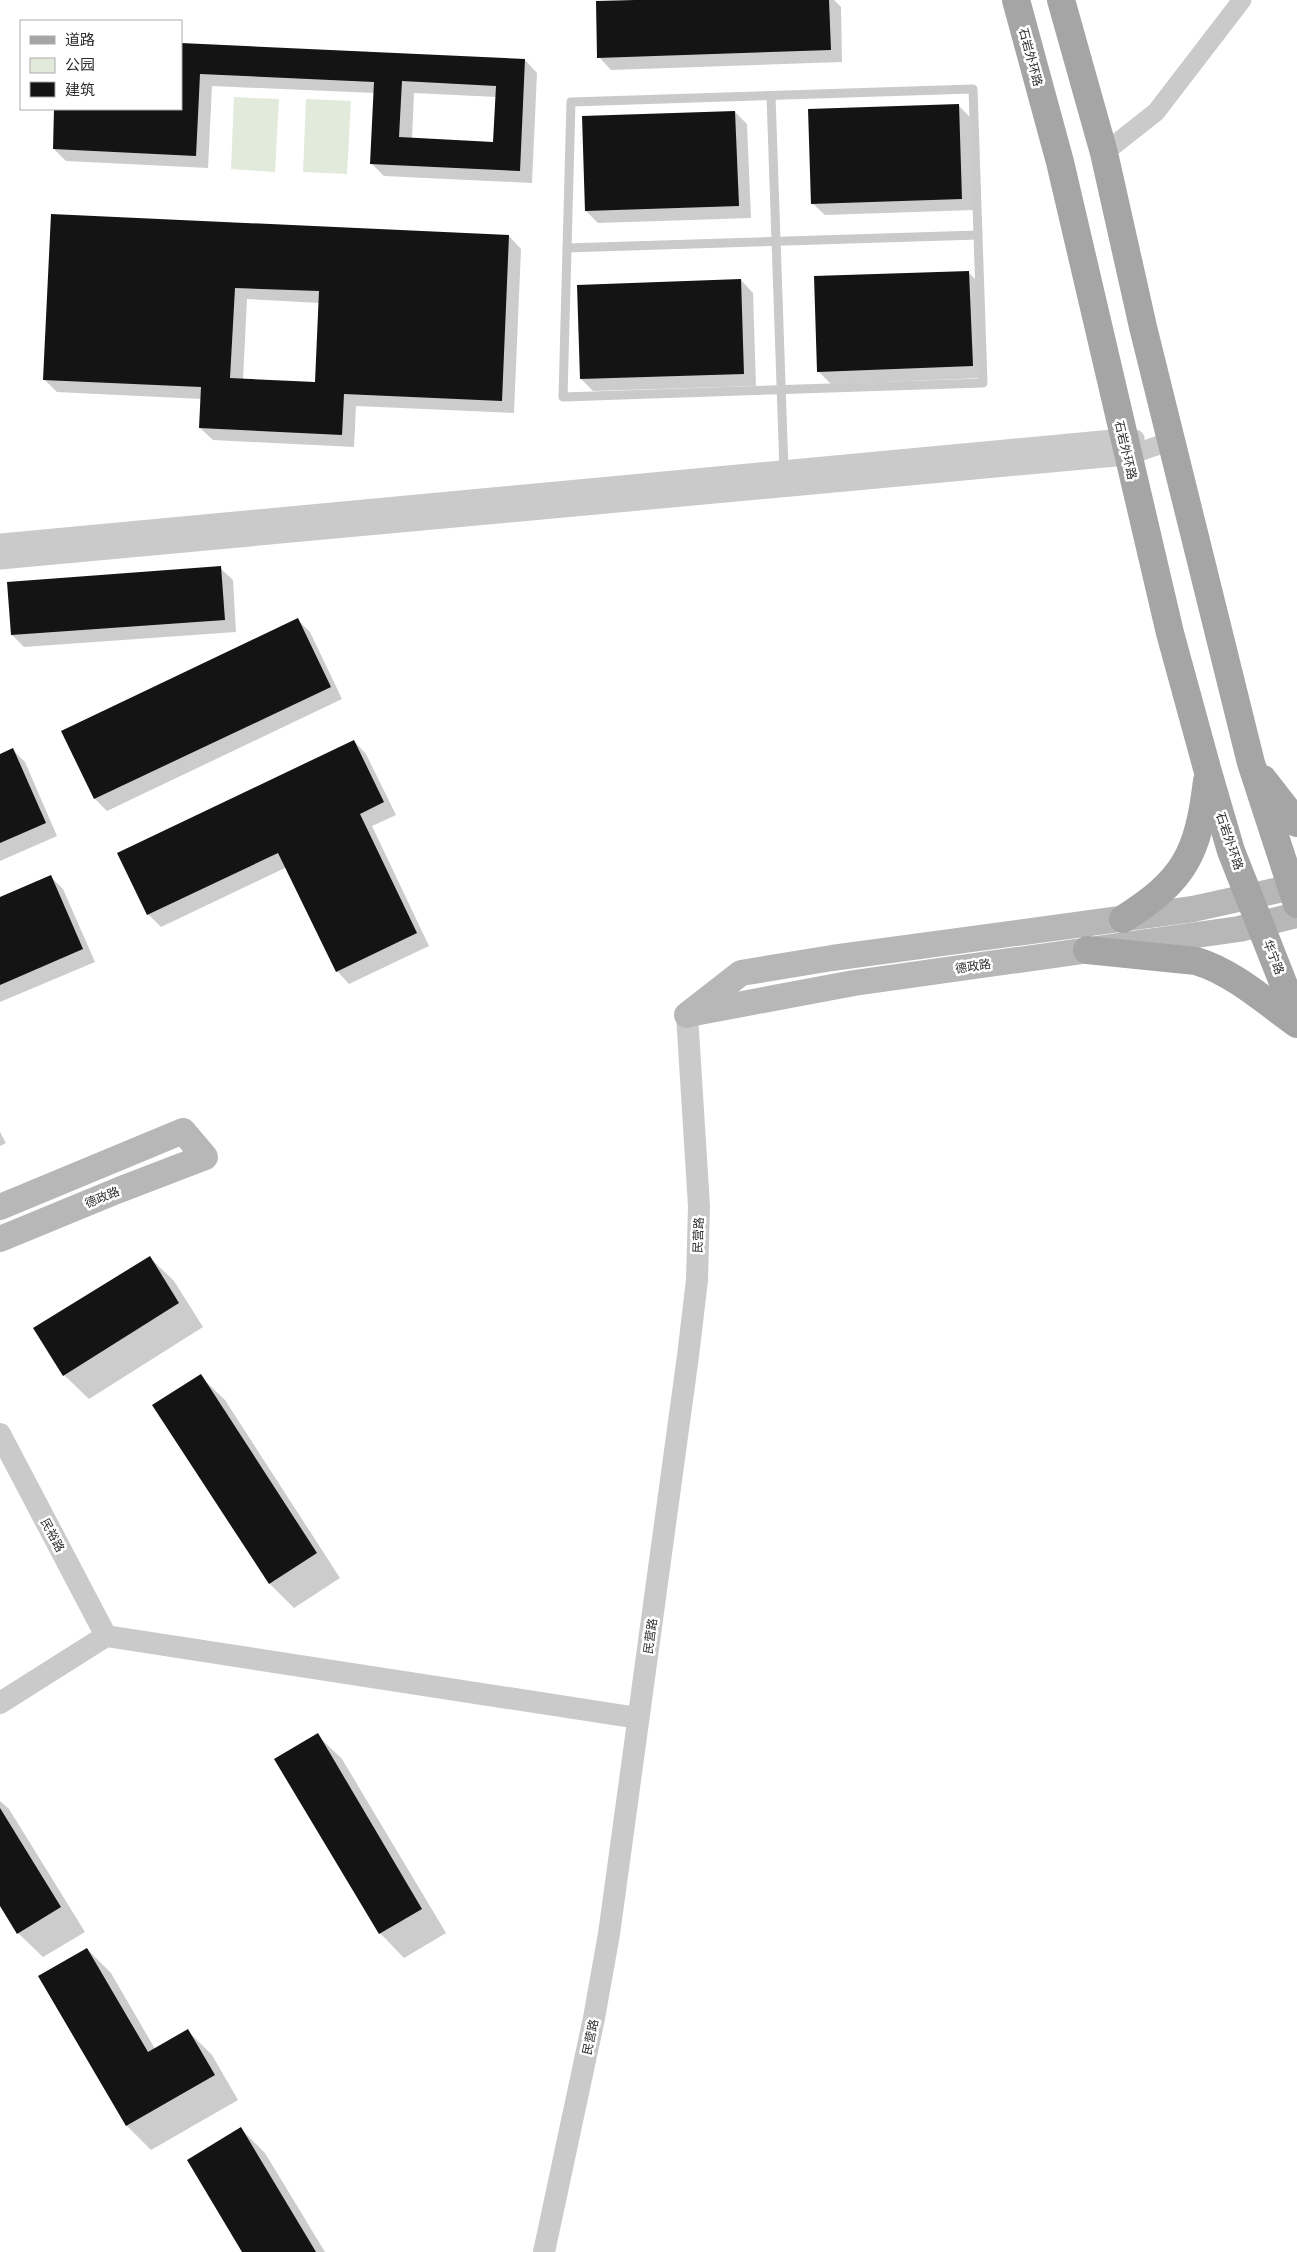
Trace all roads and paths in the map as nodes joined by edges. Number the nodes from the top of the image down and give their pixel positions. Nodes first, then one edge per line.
1 (1016, 0) edge
2 (1061, 0) edge
3 (1242, 0) edge
4 (771, 96) junction
5 (1104, 153) junction
6 (978, 235) junction
7 (776, 241) junction
8 (567, 248) junction
9 (781, 390) junction
10 (1171, 441) junction
11 (1125, 447) junction
12 (784, 470) junction
13 (0, 542) edge
14 (0, 560) edge
15 (1251, 763) junction
16 (1208, 772) junction
17 (1297, 823) edge
18 (1295, 893) edge
19 (1251, 896) junction
20 (1297, 915) edge
21 (1123, 919) junction
22 (1261, 924) junction
23 (1087, 950) junction
24 (687, 1015) junction
25 (1297, 1018) edge
26 (1297, 1024) edge
27 (0, 1207) edge
28 (0, 1239) edge
29 (0, 1434) edge
30 (106, 1636) junction
31 (0, 1704) edge
32 (638, 1718) junction
33 (544, 2252) edge

1 - 11 main road, 石岩外环路
2 - 5 main road
3 - 5 street
4 - 6 lane
4 - 7 lane
4 - 8 lane
5 - 10 main road
6 - 7 lane
6 - 9 lane
7 - 8 lane
7 - 9 lane
8 - 9 lane
9 - 12 lane
10 - 11 street
10 - 15 main road
11 - 12 street
11 - 14 street
11 - 16 main road, 石岩外环路
12 - 13 street
15 - 17 main road
15 - 18 main road
16 - 19 main road, 石岩外环路
16 - 21 main road
18 - 19 main road
19 - 21 main road
19 - 22 main road, 华宁路
20 - 22 main road, 德政路
21 - 24 main road
22 - 23 main road, 德政路
22 - 25 main road, 华宁路
23 - 24 main road, 德政路
23 - 26 main road
24 - 32 street, 民营路
27 - 28 main road, 德政路
29 - 30 street, 民裕路
30 - 31 street
30 - 32 street
32 - 33 street, 民营路

